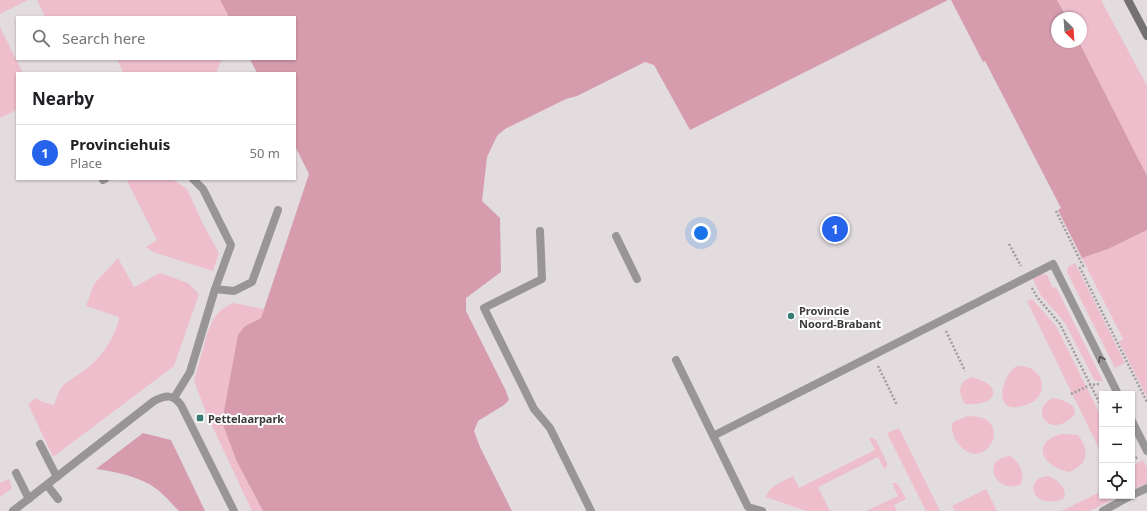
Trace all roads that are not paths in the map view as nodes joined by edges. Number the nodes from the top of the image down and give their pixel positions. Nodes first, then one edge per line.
1 (1128, 0) edge
2 (1147, 36) edge
3 (194, 180) edge
4 (278, 210) dead end
5 (540, 231) dead end
6 (616, 236) dead end
7 (637, 279) dead end
8 (215, 289) junction
9 (676, 360) dead end
10 (1117, 391) edge
11 (174, 398) junction
12 (1135, 427) edge
13 (713, 436) junction
14 (40, 444) dead end
15 (1147, 451) edge
16 (16, 474) dead end
17 (57, 477) junction
18 (47, 485) junction
19 (1147, 488) edge
20 (1135, 494) edge
21 (29, 499) junction
22 (58, 499) dead end
23 (1125, 499) edge
24 (13, 511) edge
25 (234, 511) edge
26 (591, 511) edge
27 (762, 511) edge
28 (1103, 511) edge

1 - 2 main road
3 - 8 street
4 - 8 street
5 - 26 street
6 - 7 street
8 - 11 street
9 - 13 street
10 -> 13 street
11 - 17 street
11 - 25 street
12 - 15 street
13 - 27 street
14 - 17 street
16 - 21 street
17 - 18 street
18 - 21 street
18 - 22 street
19 - 20 street
21 - 24 street
23 - 28 street

